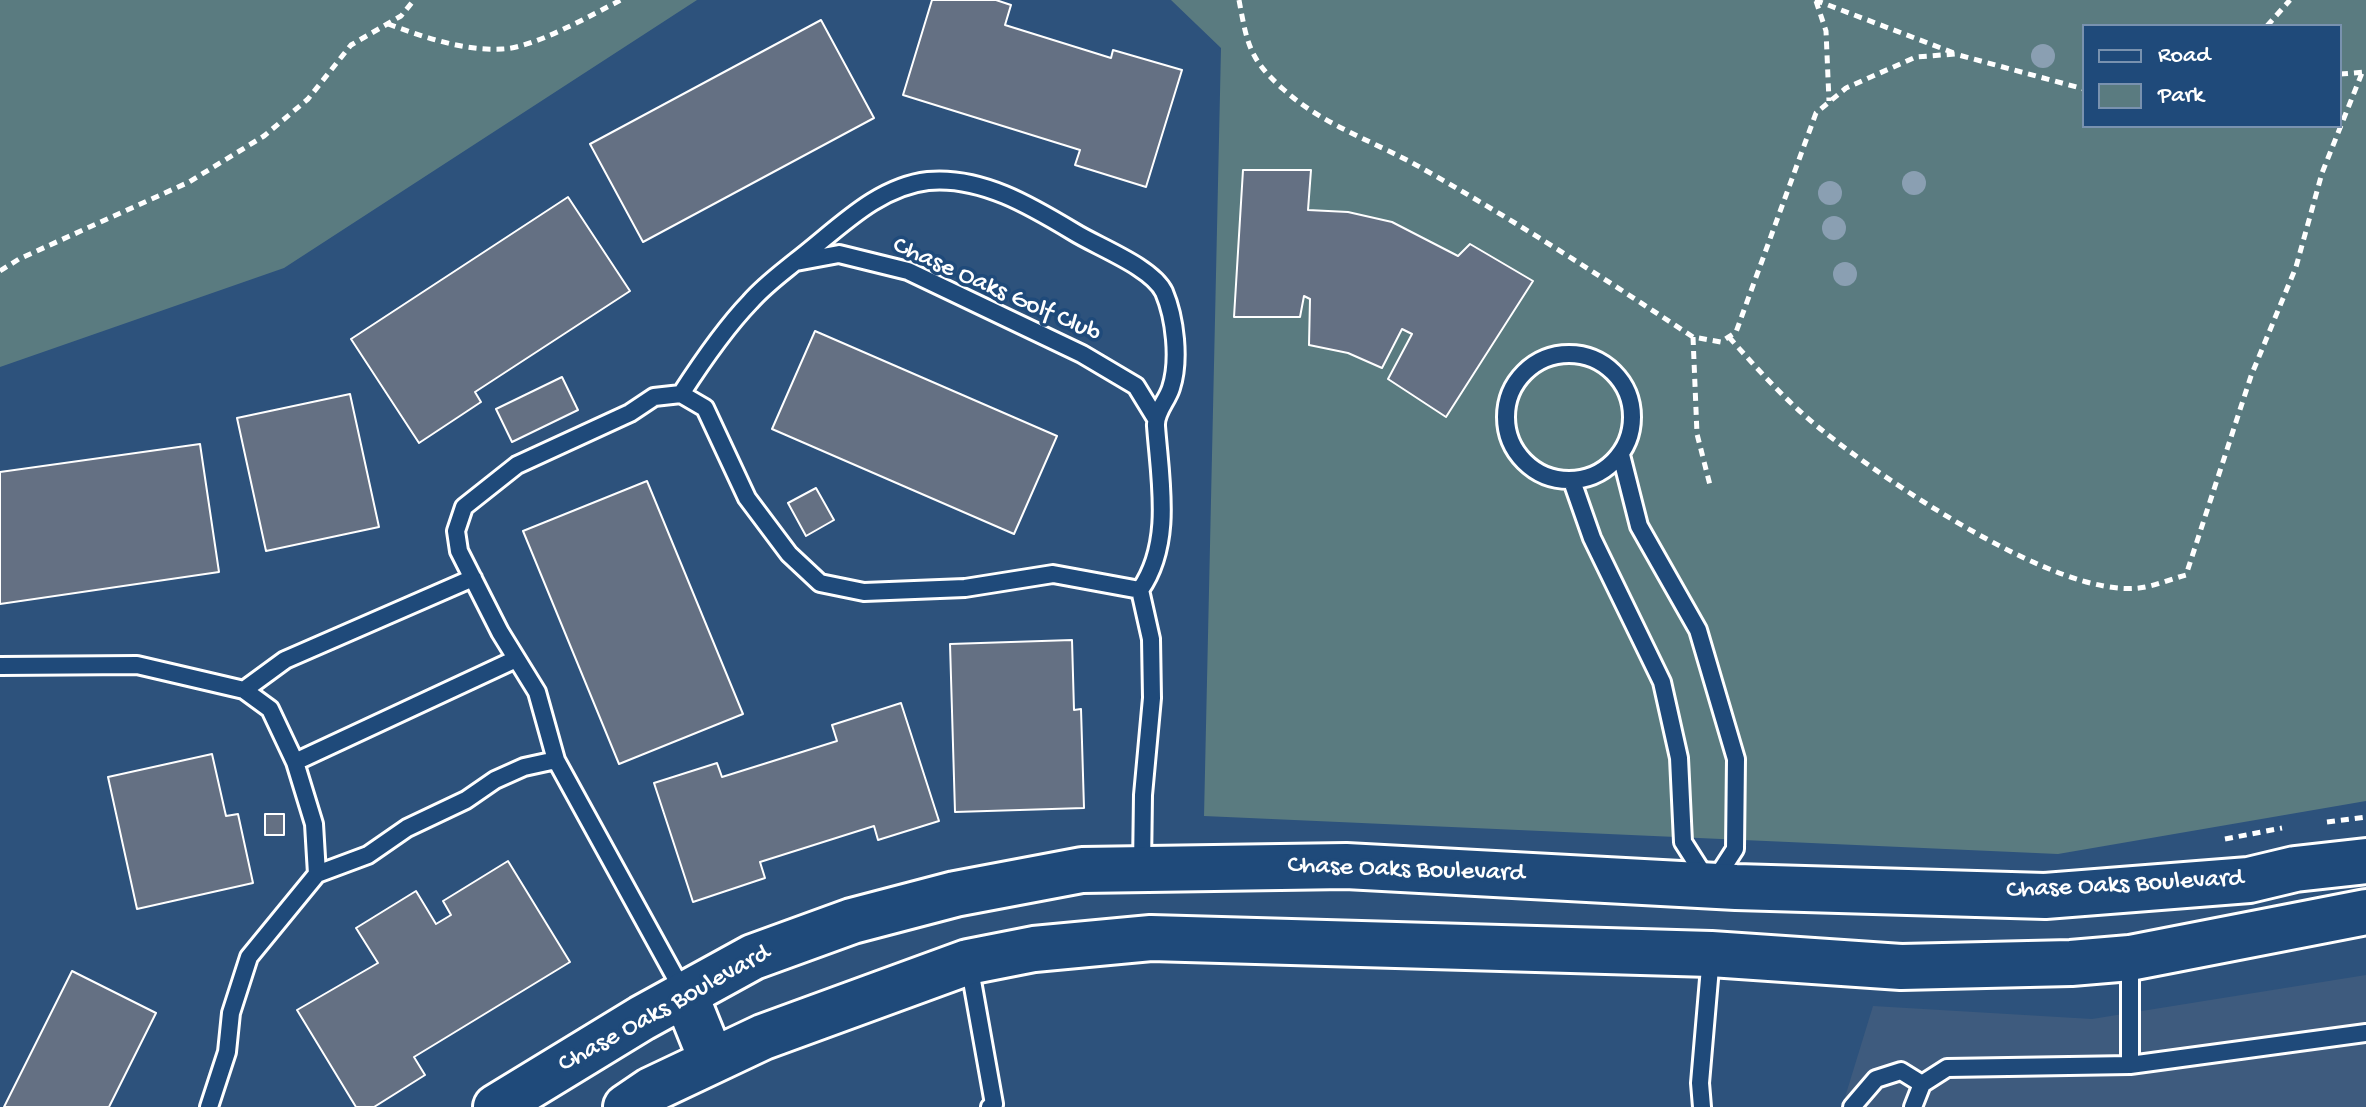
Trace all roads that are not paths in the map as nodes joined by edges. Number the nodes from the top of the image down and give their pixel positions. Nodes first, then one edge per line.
1 (796, 262) junction
2 (681, 394) junction
3 (1155, 417) junction
4 (1621, 455) junction
5 (1572, 481) junction
6 (473, 578) junction
7 (1140, 590) junction
8 (516, 659) junction
9 (0, 666) edge
10 (244, 690) junction
11 (556, 760) junction
12 (295, 762) junction
13 (2366, 861) edge
14 (1142, 867) junction
15 (317, 874) junction
16 (1711, 886) junction
17 (955, 894) junction
18 (2366, 912) edge
19 (1711, 954) junction
20 (2130, 958) junction
21 (968, 962) junction
22 (685, 994) junction
23 (2366, 1033) edge
24 (712, 1061) junction
25 (2130, 1065) junction
26 (1922, 1084) junction
27 (994, 1106) edge
28 (209, 1107) edge
29 (496, 1107) edge
30 (626, 1107) edge
31 (1702, 1107) edge
32 (1852, 1107) edge
33 (1913, 1107) edge

1 - 2 lane, Chase Oaks Golf Club
1 - 3 lane, Chase Oaks Golf Club
1 - 3 lane, Chase Oaks Golf Club
2 - 6 lane
2 - 7 lane
3 - 7 lane, Chase Oaks Golf Club
4 - 5 lane
4 - 5 lane
4 - 16 lane
5 - 16 lane
6 - 8 lane
6 - 10 lane
7 - 14 lane
8 - 11 lane
8 - 12 lane
9 - 10 lane
10 - 12 lane
11 - 15 lane
11 - 22 lane
12 - 15 lane
13 - 16 street, Chase Oaks Boulevard
14 - 16 street, Chase Oaks Boulevard
14 - 17 street, Chase Oaks Boulevard
15 - 28 lane
16 - 19 street
17 - 21 street
17 - 22 street, Chase Oaks Boulevard
18 - 20 street, Chase Oaks Boulevard
19 - 20 street, Chase Oaks Boulevard
19 - 21 street, Chase Oaks Boulevard
19 - 31 lane
20 - 25 lane
21 - 24 street, Chase Oaks Boulevard
21 - 27 lane
22 - 24 street
22 - 29 street, Chase Oaks Boulevard
23 - 25 lane
24 - 30 street, Chase Oaks Boulevard
25 - 26 lane
26 - 32 lane
26 - 33 lane

